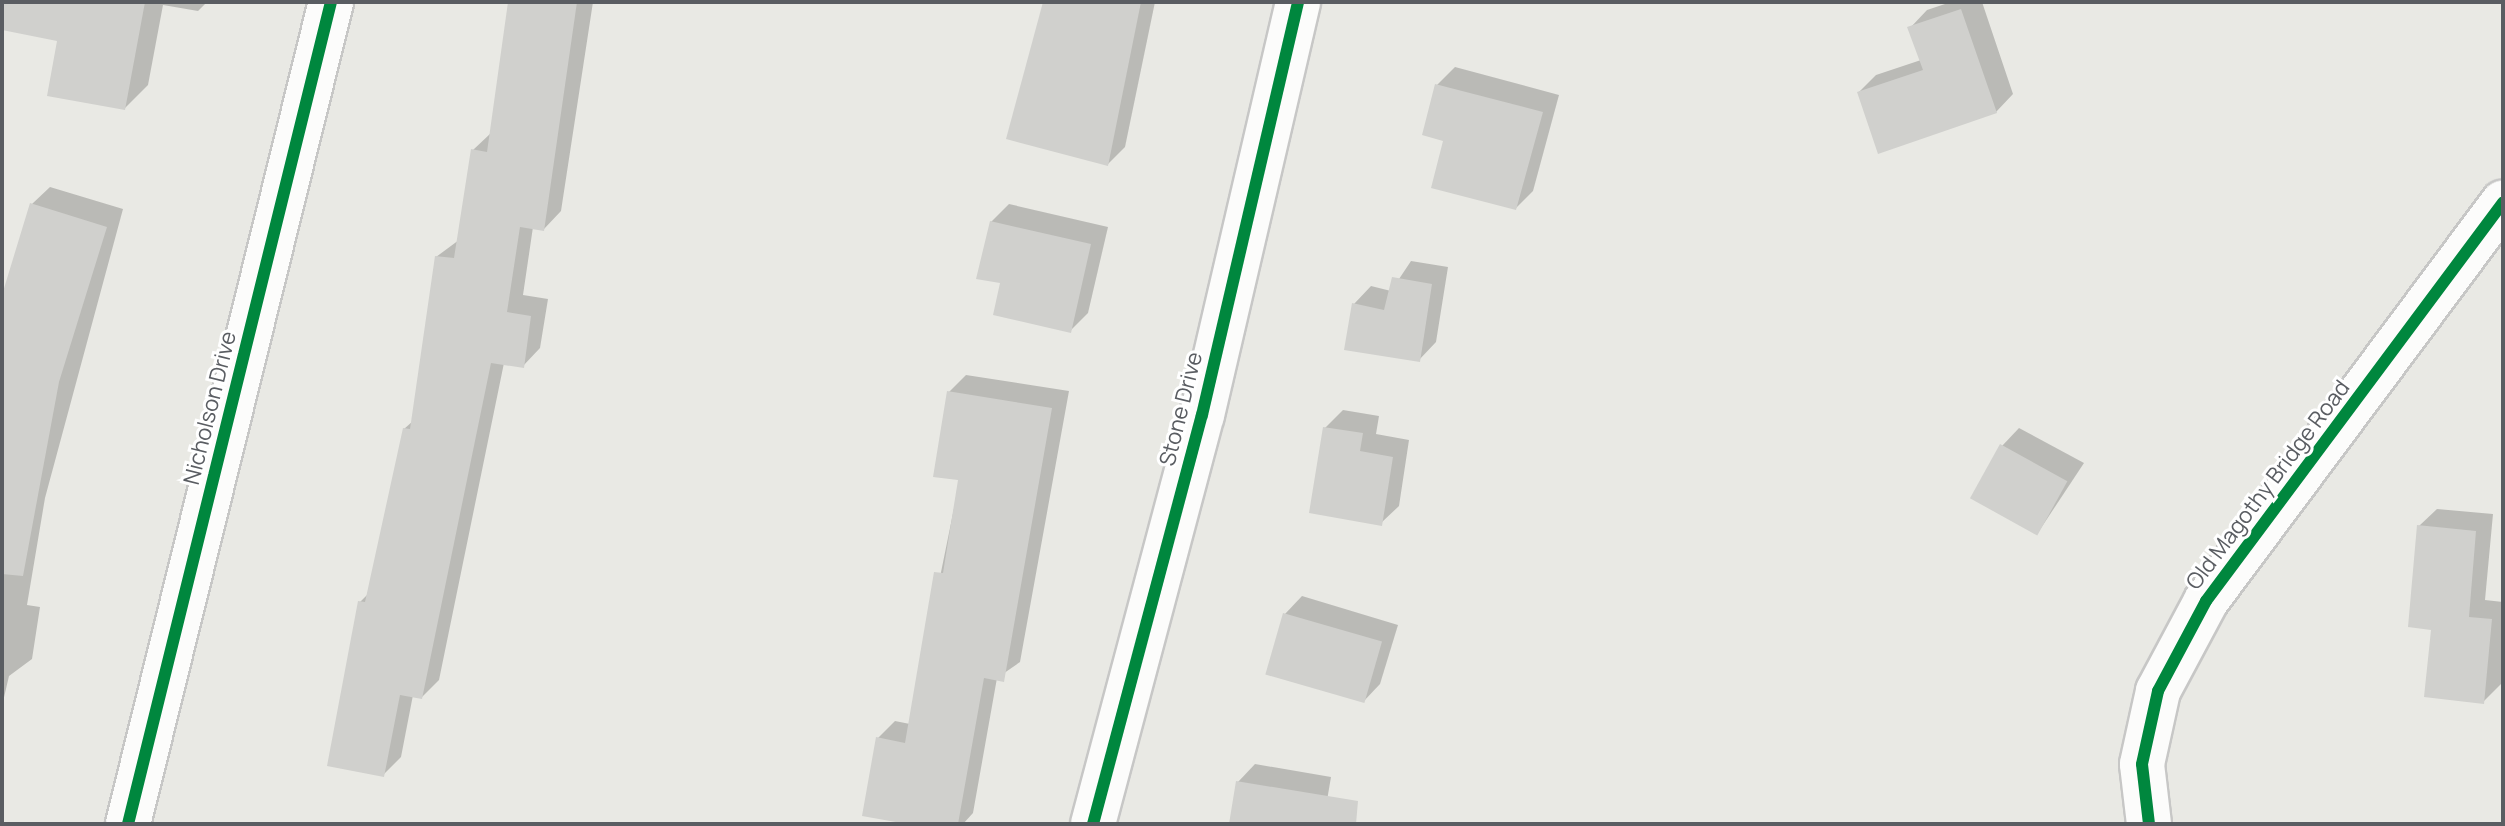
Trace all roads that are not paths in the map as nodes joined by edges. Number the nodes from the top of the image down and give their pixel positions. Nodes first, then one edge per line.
1 (331, 2) edge
2 (1298, 2) edge
3 (2501, 213) edge
4 (128, 824) edge
5 (1093, 824) edge
6 (2149, 824) edge

1 - 4 street, Nicholson Drive
2 - 5 street, Stone Drive
3 - 6 street, Old Magothy Bridge Road

